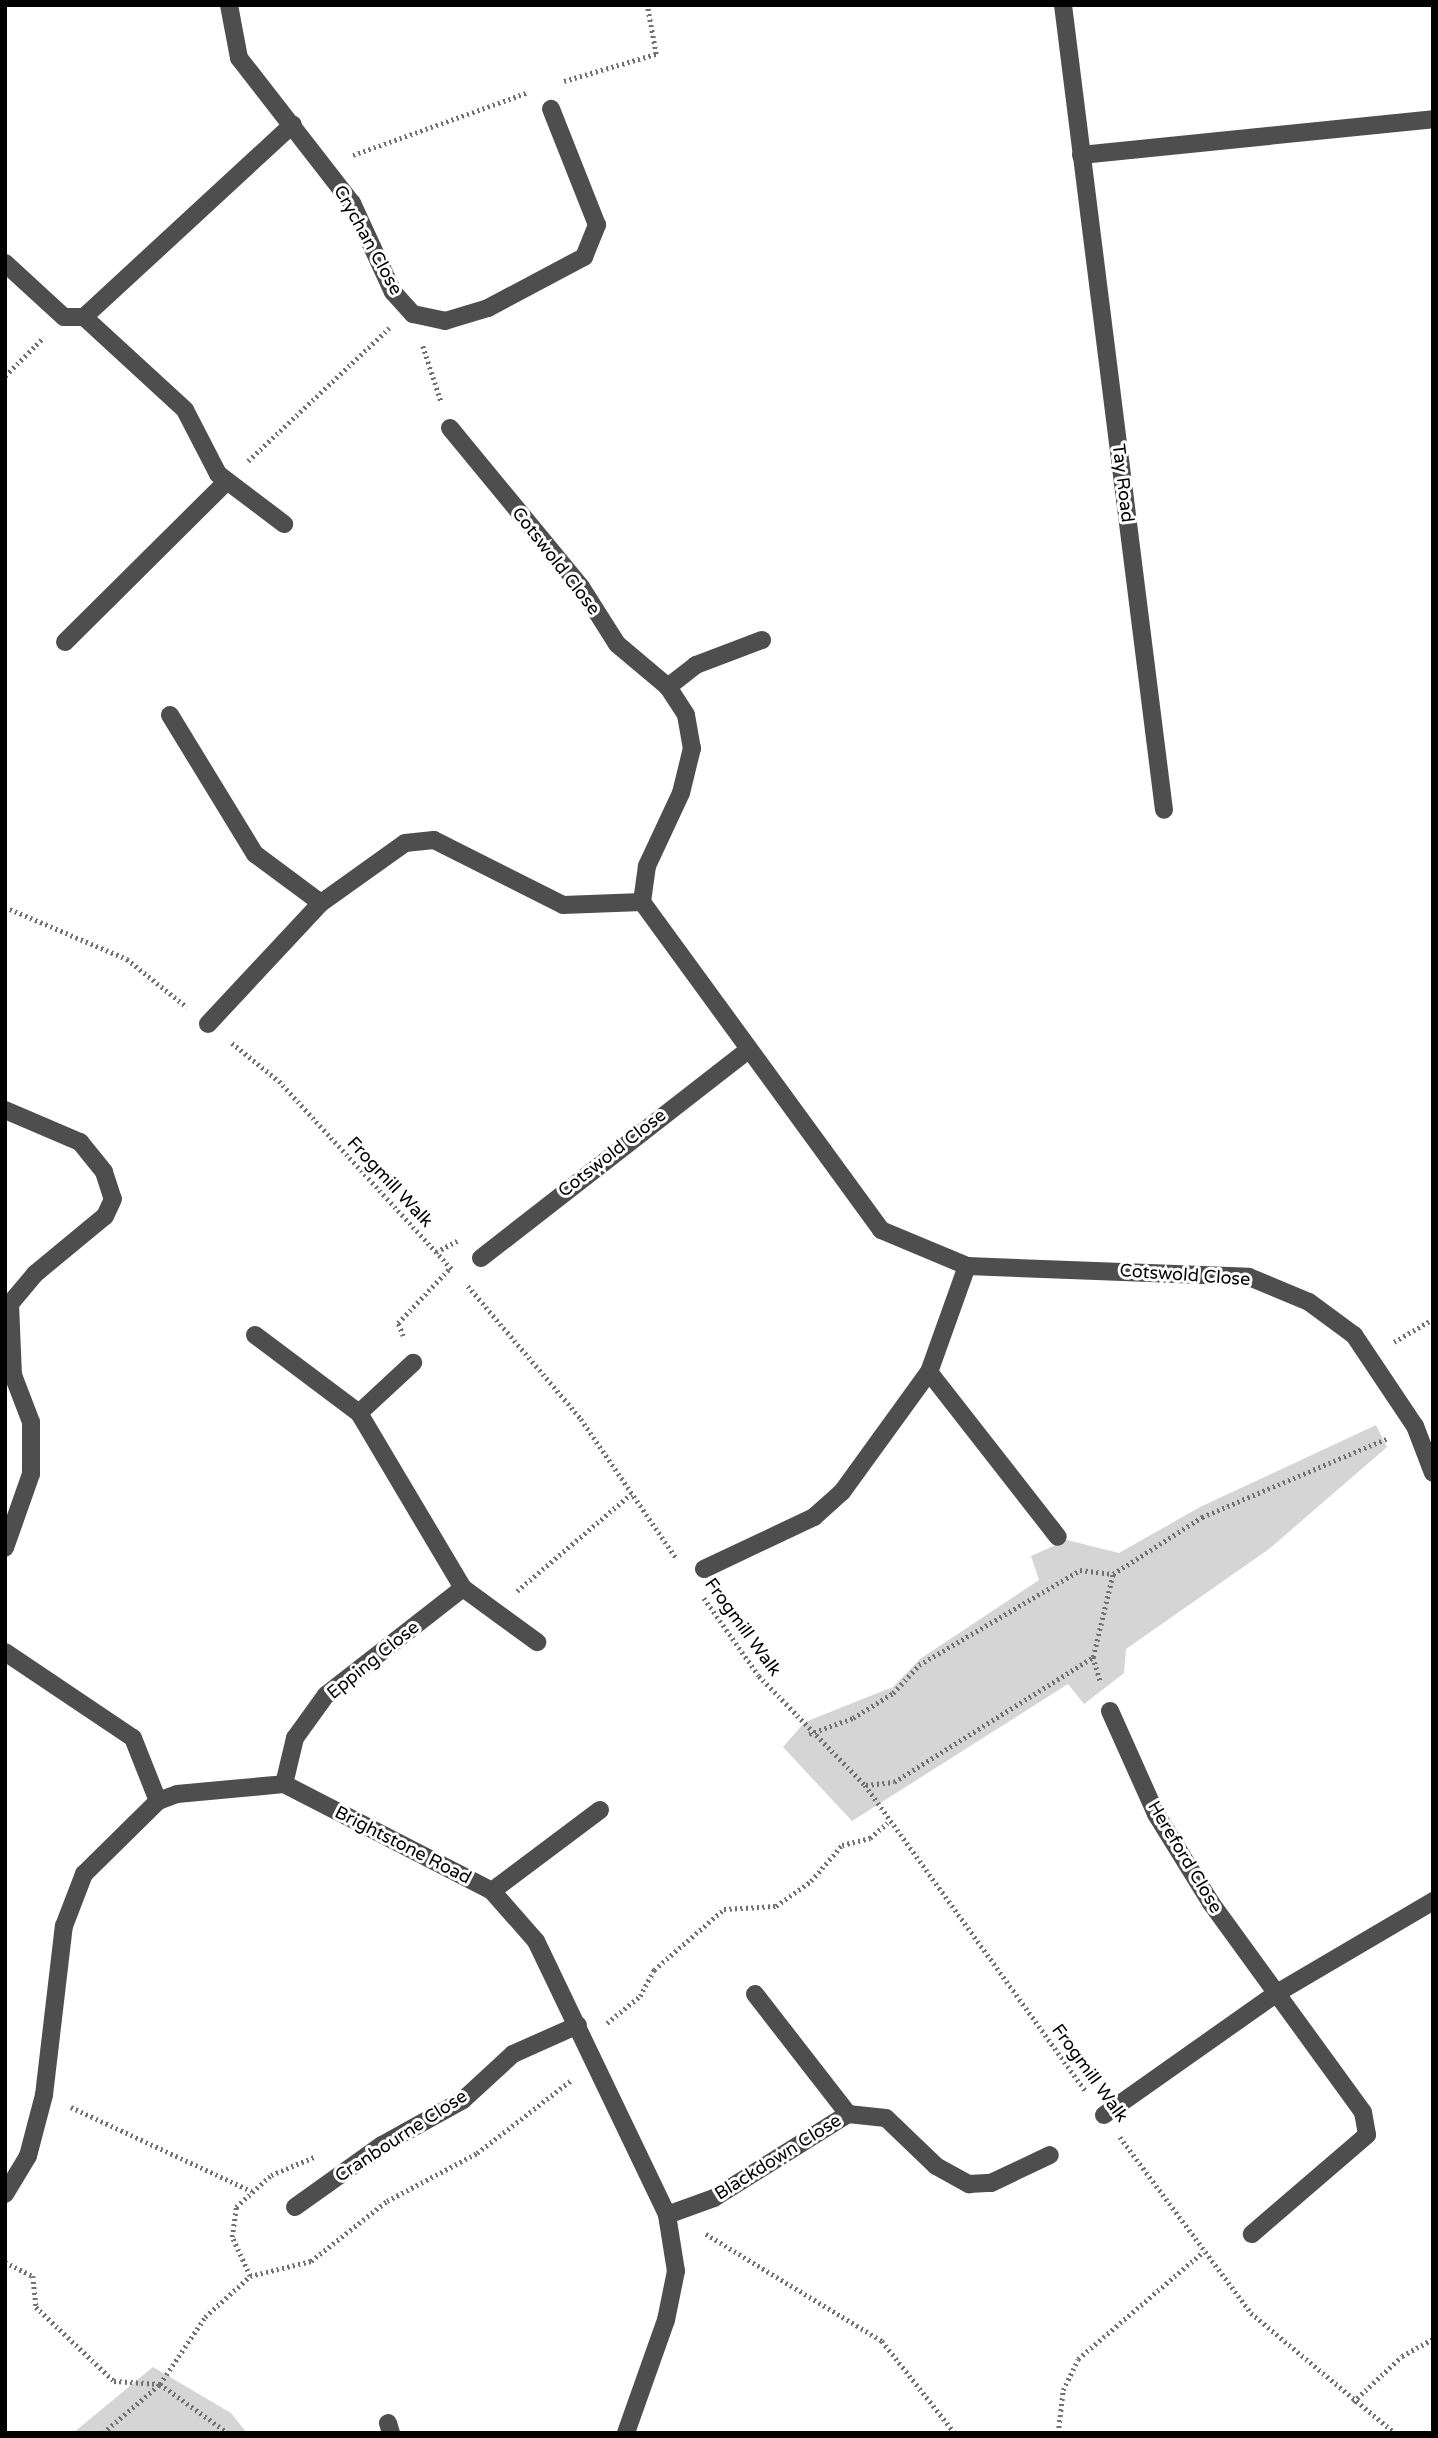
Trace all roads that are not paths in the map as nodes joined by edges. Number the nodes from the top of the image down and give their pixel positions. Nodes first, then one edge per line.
1 (229, 5) edge
2 (1063, 5) edge
3 (551, 109) dead end
4 (1433, 119) edge
5 (293, 124) junction
6 (1081, 155) junction
7 (5, 263) edge
8 (84, 317) junction
9 (450, 428) road end
10 (227, 481) junction
11 (284, 524) dead end
12 (762, 640) dead end
13 (65, 642) dead end
14 (668, 687) junction
15 (170, 715) dead end
16 (1164, 810) dead end
17 (642, 902) junction
18 (321, 903) junction
19 (208, 1024) road end
20 (746, 1052) junction
21 (5, 1110) edge
22 (481, 1258) dead end
23 (967, 1266) junction
24 (255, 1335) dead end
25 (413, 1363) road end
26 (929, 1372) junction
27 (359, 1413) junction
28 (1433, 1473) edge
29 (1058, 1537) dead end
30 (5, 1548) edge
31 (700, 1577) road end
32 (463, 1588) junction
33 (537, 1642) dead end
34 (5, 1652) edge
35 (1110, 1710) dead end
36 (284, 1784) junction
37 (158, 1801) junction
38 (600, 1810) dead end
39 (492, 1891) junction
40 (1433, 1901) edge
41 (1277, 1993) junction
42 (755, 1994) dead end
43 (578, 2025) junction
44 (848, 2114) junction
45 (1104, 2115) road end
46 (1050, 2155) dead end
47 (5, 2193) edge
48 (295, 2207) dead end
49 (667, 2215) junction
50 (1252, 2234) dead end
51 (626, 2433) edge

1 - 5 street, Crychan Close
2 - 6 street, Tay Road
3 - 5 street, Crychan Close
4 - 6 street
5 - 8 street
6 - 16 street, Tay Road
7 - 8 street
8 - 10 street
9 - 14 street, Cotswold Close
10 - 11 street
10 - 13 street
12 - 14 street
14 - 17 street, Cotswold Close
15 - 18 street
17 - 18 street
17 - 20 street, Cotswold Close
18 - 19 street
20 - 22 street, Cotswold Close
20 - 23 street, Cotswold Close
21 - 30 street
23 - 26 street
23 - 28 street, Cotswold Close
24 - 27 street
25 - 27 street
26 - 29 street
26 - 31 street
27 - 32 street
32 - 33 street
32 - 36 street, Epping Close
34 - 37 street
35 - 41 street, Hereford Close
36 - 37 street
36 - 39 street, Brightstone Road
37 - 47 street
38 - 39 street
39 - 43 street, Brightstone Road
40 - 41 street
41 - 45 street
41 - 50 street, Hereford Close
42 - 44 street, Blackdown Close
43 - 48 street, Cranbourne Close
43 - 49 street, Brightstone Road
44 - 46 street, Blackdown Close
44 - 49 street, Blackdown Close
49 - 51 street, Brightstone Road

